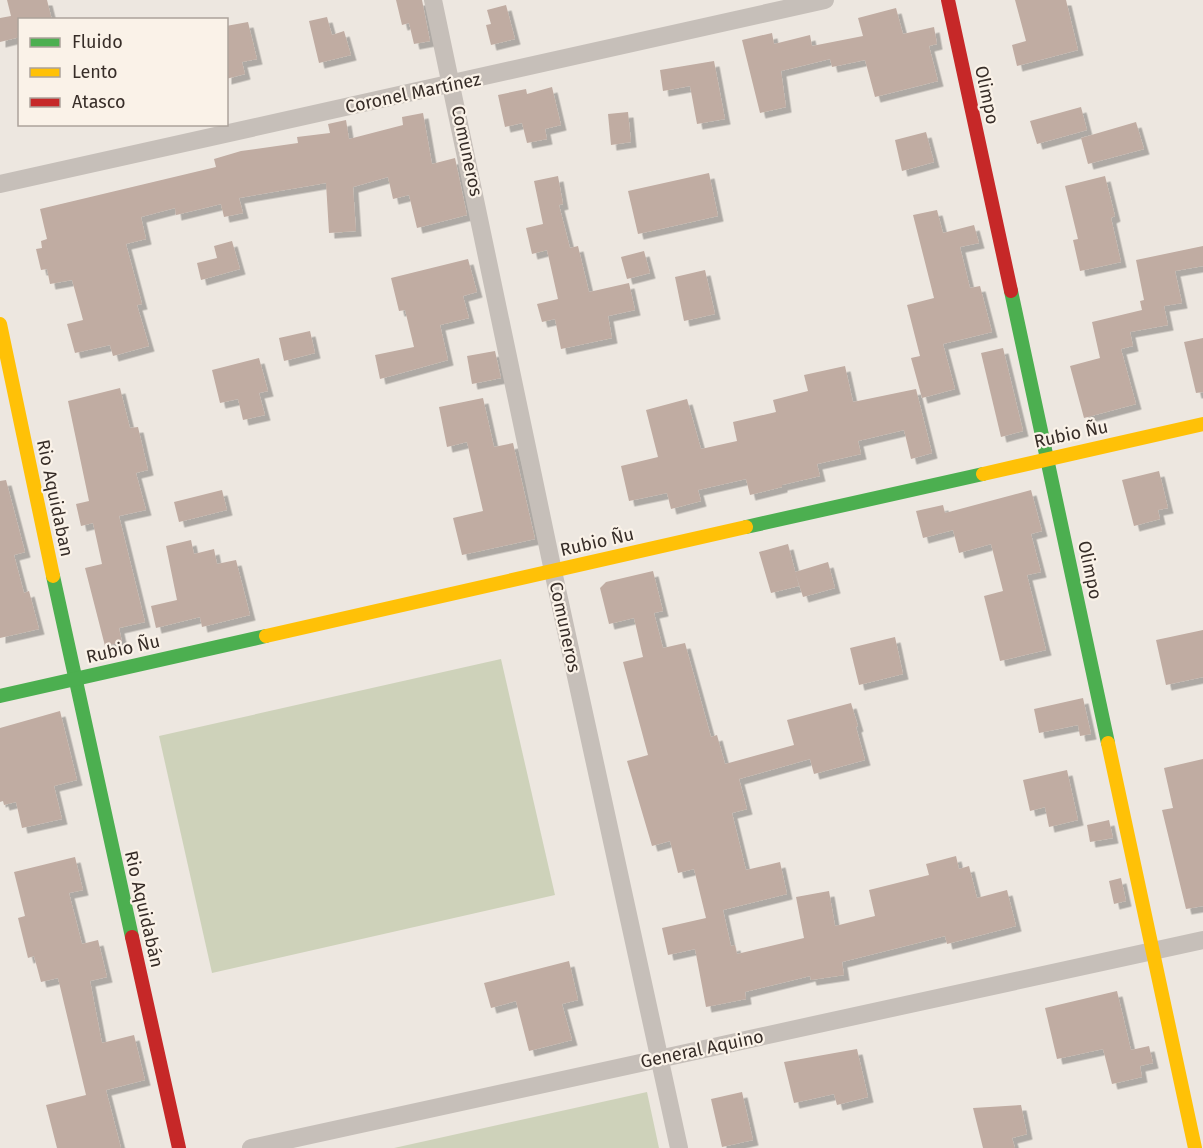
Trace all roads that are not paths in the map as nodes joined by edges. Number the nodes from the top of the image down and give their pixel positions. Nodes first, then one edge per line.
1 (433, 0) edge
2 (825, 0) edge
3 (948, 0) edge
4 (453, 84) junction
5 (0, 183) edge
6 (0, 324) edge
7 (1203, 424) edge
8 (1048, 458) junction
9 (553, 571) junction
10 (74, 679) junction
11 (0, 696) edge
12 (1203, 940) edge
13 (1154, 952) junction
14 (659, 1058) junction
15 (179, 1148) edge
16 (251, 1148) edge
17 (679, 1148) edge
18 (1195, 1148) edge

1 - 4 street, Comuneros
2 - 4 street, Coronel Martínez
3 - 8 street, Olimpo
4 - 5 street, Coronel Martínez
4 - 9 street, Comuneros
6 - 10 street, Rio Aquidaban
7 - 8 street, Rubio Ñu
8 - 9 street, Rubio Ñu
8 - 13 street, Olimpo
9 - 10 street, Rubio Ñu
9 - 14 street, Comuneros
10 - 11 street, Rubio Ñu
10 - 15 street, Rio Aquidabán
12 - 13 street, General Aquino
13 - 14 street, General Aquino
13 - 18 street, Olimpo
14 - 16 street, General Aquino
14 - 17 street, Comuneros

